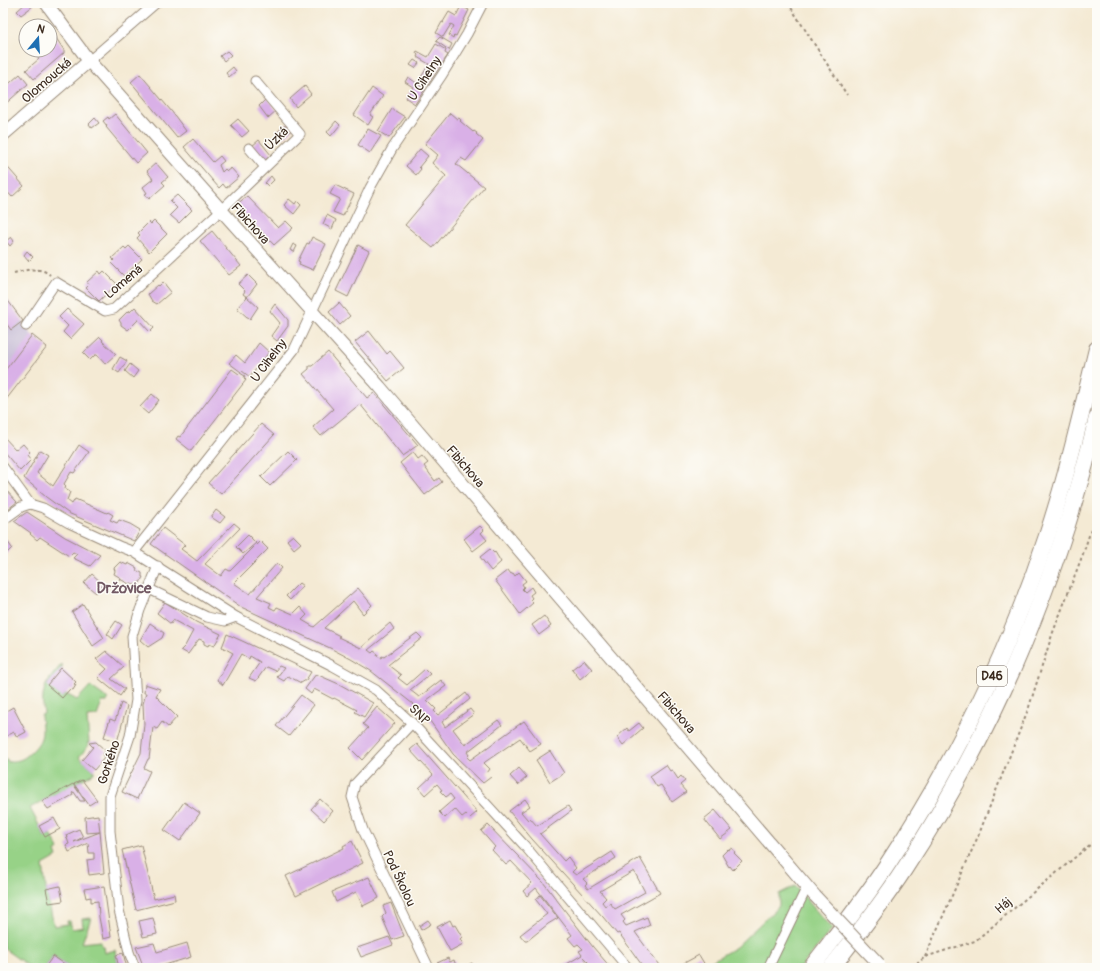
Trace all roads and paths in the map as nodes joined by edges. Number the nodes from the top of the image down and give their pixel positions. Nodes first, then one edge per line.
1 (46, 3) edge
2 (156, 3) edge
3 (482, 3) edge
4 (788, 3) edge
5 (89, 61) junction
6 (255, 81) dead end
7 (847, 95) dead end
8 (3, 135) edge
9 (248, 148) dead end
10 (265, 167) junction
11 (221, 210) junction
12 (14, 273) dead end
13 (56, 282) junction
14 (312, 311) junction
15 (26, 326) dead end
16 (1097, 349) edge
17 (1097, 418) edge
18 (3, 467) edge
19 (30, 504) junction
20 (1097, 511) edge
21 (3, 520) edge
22 (134, 552) junction
23 (158, 566) junction
24 (149, 589) junction
25 (236, 617) junction
26 (412, 723) junction
27 (1097, 839) edge
28 (807, 886) junction
29 (925, 957) junction
30 (880, 966) edge
31 (135, 968) edge
32 (428, 968) edge
33 (628, 968) edge
34 (768, 968) edge
35 (811, 968) edge
36 (831, 968) edge
37 (912, 968) edge

1 - 5 street, Fibichova
2 - 5 street
3 - 14 street, U Cihelny
4 - 7 path
5 - 8 street, Olomoucká
5 - 11 street, Fibichova
6 - 10 street, Úzká
9 - 10 street
10 - 11 street, Úzká
11 - 13 street, Lomená
11 - 14 street, Fibichova
12 - 13 path
13 - 15 street
14 - 22 street, U Cihelny
14 - 28 street, Fibichova
16 - 35 highway, D46
17 - 36 highway, D46
18 - 19 street
19 - 21 street
19 - 22 street
20 - 29 path
22 - 23 street, SNP
23 - 24 street, Gorkého
23 - 25 street, SNP
24 - 25 street
24 - 31 street, Gorkého
25 - 26 street, SNP
26 - 32 street, Pod Školou
26 - 33 street, SNP
27 - 29 path, Háj
28 - 30 street, Fibichova, bridge
28 - 34 street
29 - 37 path, Háj

